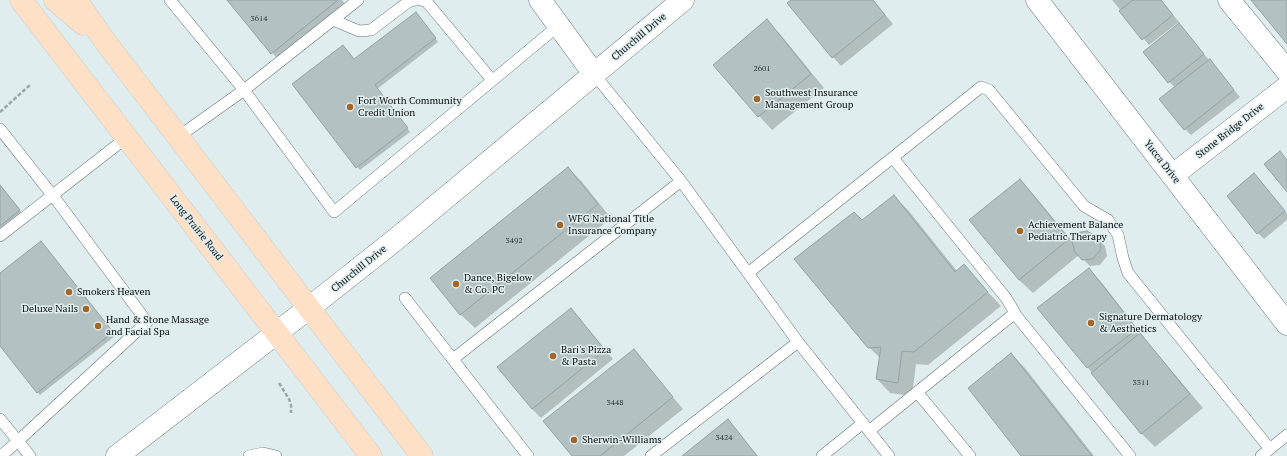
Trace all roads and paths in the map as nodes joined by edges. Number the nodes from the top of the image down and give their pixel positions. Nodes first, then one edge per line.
1 (21, 0) edge
2 (55, 0) edge
3 (76, 0) edge
4 (170, 0) edge
5 (358, 0) edge
6 (415, 0) edge
7 (421, 0) edge
8 (540, 0) edge
9 (683, 0) edge
10 (1037, 0) edge
11 (1229, 0) edge
12 (333, 20) junction
13 (558, 26) junction
14 (107, 44) junction
15 (1287, 71) edge
16 (594, 74) junction
17 (492, 80) junction
18 (30, 85) dead end
19 (1287, 87) edge
20 (244, 90) junction
21 (0, 112) edge
22 (0, 129) edge
23 (178, 137) junction
24 (126, 138) junction
25 (893, 158) junction
26 (1173, 175) junction
27 (681, 181) junction
28 (53, 196) junction
29 (0, 236) edge
30 (748, 273) junction
31 (405, 298) dead end
32 (310, 308) junction
33 (1014, 312) junction
34 (1287, 324) edge
35 (276, 333) junction
36 (798, 342) junction
37 (453, 359) junction
38 (278, 383) dead end
39 (917, 392) junction
40 (291, 413) dead end
41 (0, 419) edge
42 (866, 427) junction
43 (1287, 435) edge
44 (18, 441) junction
45 (1265, 452) edge
46 (1, 456) edge
47 (30, 456) edge
48 (117, 456) edge
49 (249, 456) edge
50 (276, 456) edge
51 (371, 456) edge
52 (422, 456) edge
53 (528, 456) edge
54 (651, 456) edge
55 (822, 456) edge
56 (889, 456) edge
57 (970, 456) edge
58 (1130, 456) edge

1 - 24 main road, Long Prairie Road
2 - 14 main road
3 - 14 main road
4 - 20 lane
5 - 12 lane
6 - 12 lane
7 - 17 lane
8 - 13 street
9 - 16 street, Churchill Drive
10 - 26 street, Yucca Drive
11 - 15 street
12 - 20 lane
13 - 16 street
13 - 17 lane
14 - 23 main road
16 - 27 lane
16 - 32 street, Churchill Drive
17 - 20 lane
18 - 21 path
19 - 26 street, Stone Bridge Drive
20 - 23 lane
22 - 28 lane
23 - 32 main road
24 - 28 lane
24 - 35 main road, Long Prairie Road
25 - 30 lane
25 - 33 lane
25 - 45 lane
26 - 34 street, Yucca Drive
27 - 30 lane
27 - 37 lane
28 - 29 lane
28 - 44 lane
30 - 36 lane
31 - 37 lane
32 - 35 street, Churchill Drive
32 - 52 main road
33 - 39 lane
33 - 58 lane
35 - 48 street, Churchill Drive
35 - 51 main road, Long Prairie Road
36 - 42 lane
36 - 54 lane
37 - 53 lane
38 - 40 path
39 - 42 lane
39 - 57 lane
41 - 44 lane
42 - 55 lane
42 - 56 lane
43 - 45 lane
44 - 46 lane
44 - 47 lane
49 - 50 lane

